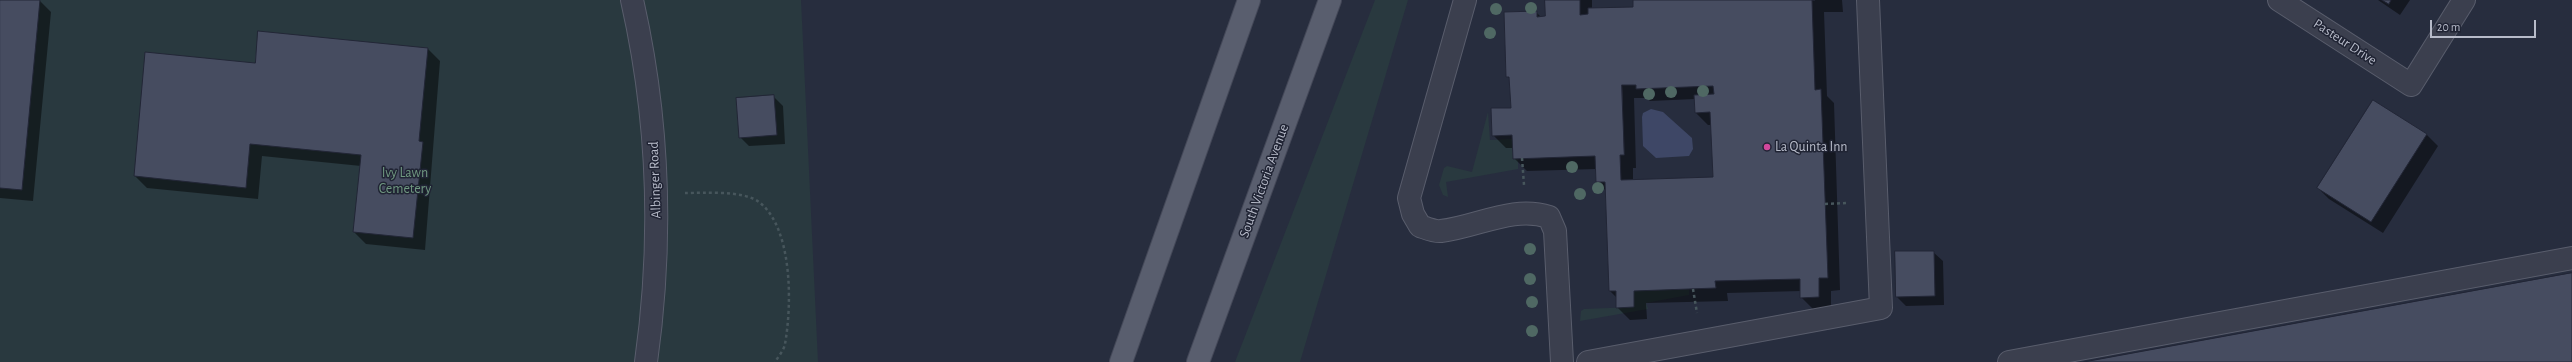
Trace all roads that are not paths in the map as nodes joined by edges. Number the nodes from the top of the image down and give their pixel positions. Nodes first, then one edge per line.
1 (632, 0) edge
2 (1249, 0) edge
3 (1330, 0) edge
4 (1465, 0) edge
5 (1868, 0) edge
6 (2279, 0) edge
7 (2464, 0) edge
8 (2572, 258) edge
9 (646, 362) edge
10 (1121, 362) edge
11 (1198, 362) edge
12 (1562, 362) edge
13 (1588, 362) edge
14 (2009, 362) edge

1 - 9 lane, Albinger Road
2 - 10 main road
3 - 11 main road, South Victoria Avenue
4 - 12 lane
5 - 13 lane
6 - 7 lane, Pasteur Drive
8 - 14 lane

